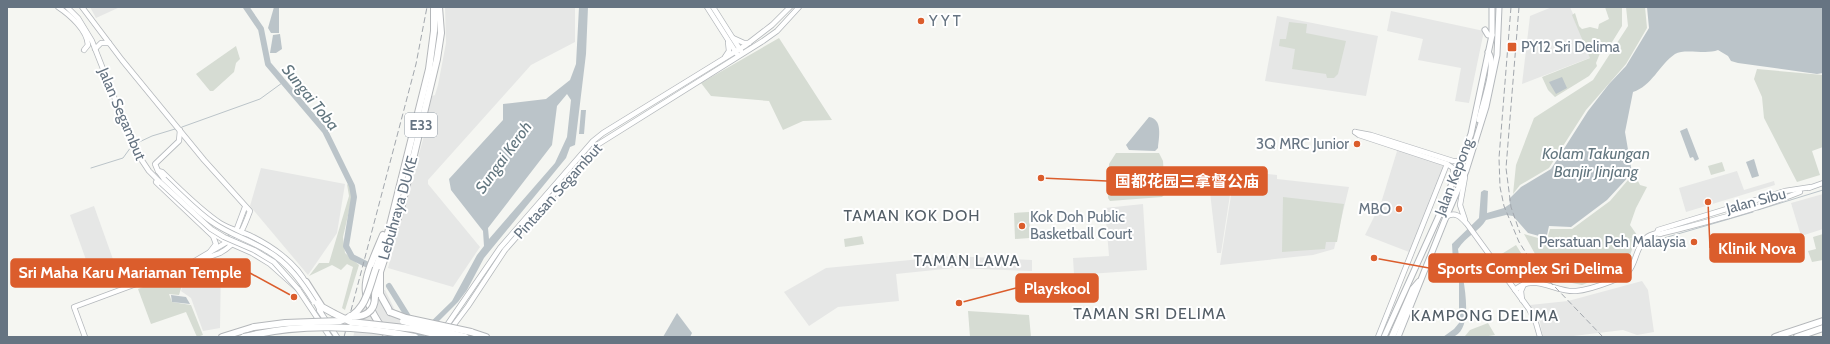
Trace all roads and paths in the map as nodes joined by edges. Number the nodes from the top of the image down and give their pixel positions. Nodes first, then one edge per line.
1 (58, 7) edge
2 (67, 7) edge
3 (81, 7) edge
4 (434, 7) edge
5 (440, 7) edge
6 (707, 7) edge
7 (713, 7) edge
8 (790, 7) edge
9 (799, 7) edge
10 (1492, 7) edge
11 (1499, 7) edge
12 (1499, 26) junction
13 (1485, 30) dead end
14 (1492, 35) junction
15 (730, 38) junction
16 (749, 42) junction
17 (109, 43) junction
18 (95, 49) junction
19 (84, 50) dead end
20 (737, 51) junction
21 (1489, 55) junction
22 (741, 56) junction
23 (721, 61) junction
24 (180, 130) junction
25 (179, 141) junction
26 (190, 142) junction
27 (1473, 149) junction
28 (1465, 152) junction
29 (142, 163) junction
30 (155, 164) junction
31 (1448, 164) junction
32 (149, 171) junction
33 (158, 171) junction
34 (1466, 171) junction
35 (162, 181) junction
36 (1453, 183) junction
37 (1823, 183) edge
38 (246, 207) junction
39 (208, 215) junction
40 (1446, 217) junction
41 (391, 220) junction
42 (1468, 224) junction
43 (206, 228) junction
44 (236, 230) junction
45 (245, 234) junction
46 (227, 242) junction
47 (233, 245) junction
48 (240, 248) junction
49 (209, 253) junction
50 (191, 263) junction
51 (378, 268) junction
52 (306, 282) junction
53 (1419, 282) junction
54 (1510, 284) junction
55 (1524, 284) junction
56 (298, 289) junction
57 (1515, 290) junction
58 (1523, 302) junction
59 (321, 312) junction
60 (390, 312) junction
61 (333, 313) junction
62 (1823, 321) edge
63 (1823, 328) edge
64 (85, 337) edge
65 (222, 337) edge
66 (243, 337) edge
67 (330, 337) edge
68 (337, 337) edge
69 (388, 337) edge
70 (415, 337) edge
71 (437, 337) edge
72 (445, 337) edge
73 (465, 337) edge
74 (486, 337) edge
75 (1378, 337) edge
76 (1384, 337) edge
77 (1392, 337) edge
78 (1398, 337) edge
79 (1540, 337) edge
80 (1775, 337) edge
81 (1797, 337) edge
82 (1808, 337) edge

1 - 19 main road
2 - 18 main road, Jalan Segambut
3 - 17 main road, Jalan Segambut
4 - 41 highway, Lebuhraya DUKE / E33
5 - 51 highway, Lebuhraya DUKE / E33
6 - 15 main road
7 - 15 main road
8 - 16 main road, Pintasan Segambut
9 - 22 main road, Pintasan Segambut
10 - 14 main road, Jalan Kepong
11 - 12 main road, Jalan Kepong
12 - 21 main road
12 - 27 main road, Jalan Kepong
13 - 14 main road
14 - 21 main road, Jalan Kepong
15 - 16 main road
15 - 20 main road
15 - 23 main road
16 - 20 main road, Pintasan Segambut
17 - 18 main road
17 - 24 main road, Jalan Segambut
18 - 29 main road, Jalan Segambut
20 - 22 main road
20 - 23 main road, Pintasan Segambut
21 - 27 main road
21 - 28 main road, Jalan Kepong
22 - 72 main road, Pintasan Segambut
23 - 71 main road, Pintasan Segambut
24 - 25 main road
24 - 26 main road, Jalan Segambut
25 - 26 main road
25 - 30 main road, Jalan Segambut
26 - 38 main road, Jalan Segambut
27 - 34 main road, Jalan Kepong
28 - 31 main road
28 - 36 main road, Jalan Kepong
29 - 30 main road
29 - 32 main road, Jalan Segambut
30 - 33 main road, Jalan Segambut
31 - 36 main road
31 - 75 main road
32 - 35 main road, Jalan Segambut
32 - 43 main road
33 - 35 main road, Jalan Segambut
33 - 39 main road
34 - 40 main road, Jalan Kepong
34 - 42 main road
35 - 56 main road, Jalan Segambut, bridge
35 - 59 main road, Jalan Segambut, bridge
36 - 76 main road, Jalan Kepong
37 - 55 main road, Jalan Sibu
38 - 44 main road
38 - 45 main road, Jalan Segambut
39 - 43 main road
39 - 44 main road
40 - 42 main road
40 - 53 main road, Jalan Kepong
41 - 51 highway, Lebuhraya DUKE / E33
41 - 69 highway, E33, bridge
42 - 54 main road
43 - 46 main road
43 - 49 main road
44 - 45 main road
44 - 46 main road
45 - 47 main road
45 - 48 main road
45 - 52 main road
46 - 47 main road
46 - 49 main road
47 - 48 main road
47 - 50 main road
48 - 56 main road, bridge
49 - 50 main road
50 - 64 main road
51 - 60 highway, E33
51 - 61 highway, bridge
51 - 65 highway, E33, bridge
52 - 59 main road, bridge
52 - 61 highway
53 - 77 highway
53 - 78 main road, Jalan Kepong
54 - 55 main road, Jalan Sibu
54 - 57 main road
55 - 57 main road
55 - 58 main road
56 - 67 main road, Jalan Segambut, bridge
57 - 58 main road
58 - 79 main road
59 - 68 main road, Jalan Segambut, bridge
60 - 73 highway, bridge
60 - 74 highway, bridge
61 - 72 highway, bridge
62 - 80 highway
63 - 81 highway
63 - 82 highway
66 - 70 highway, bridge

